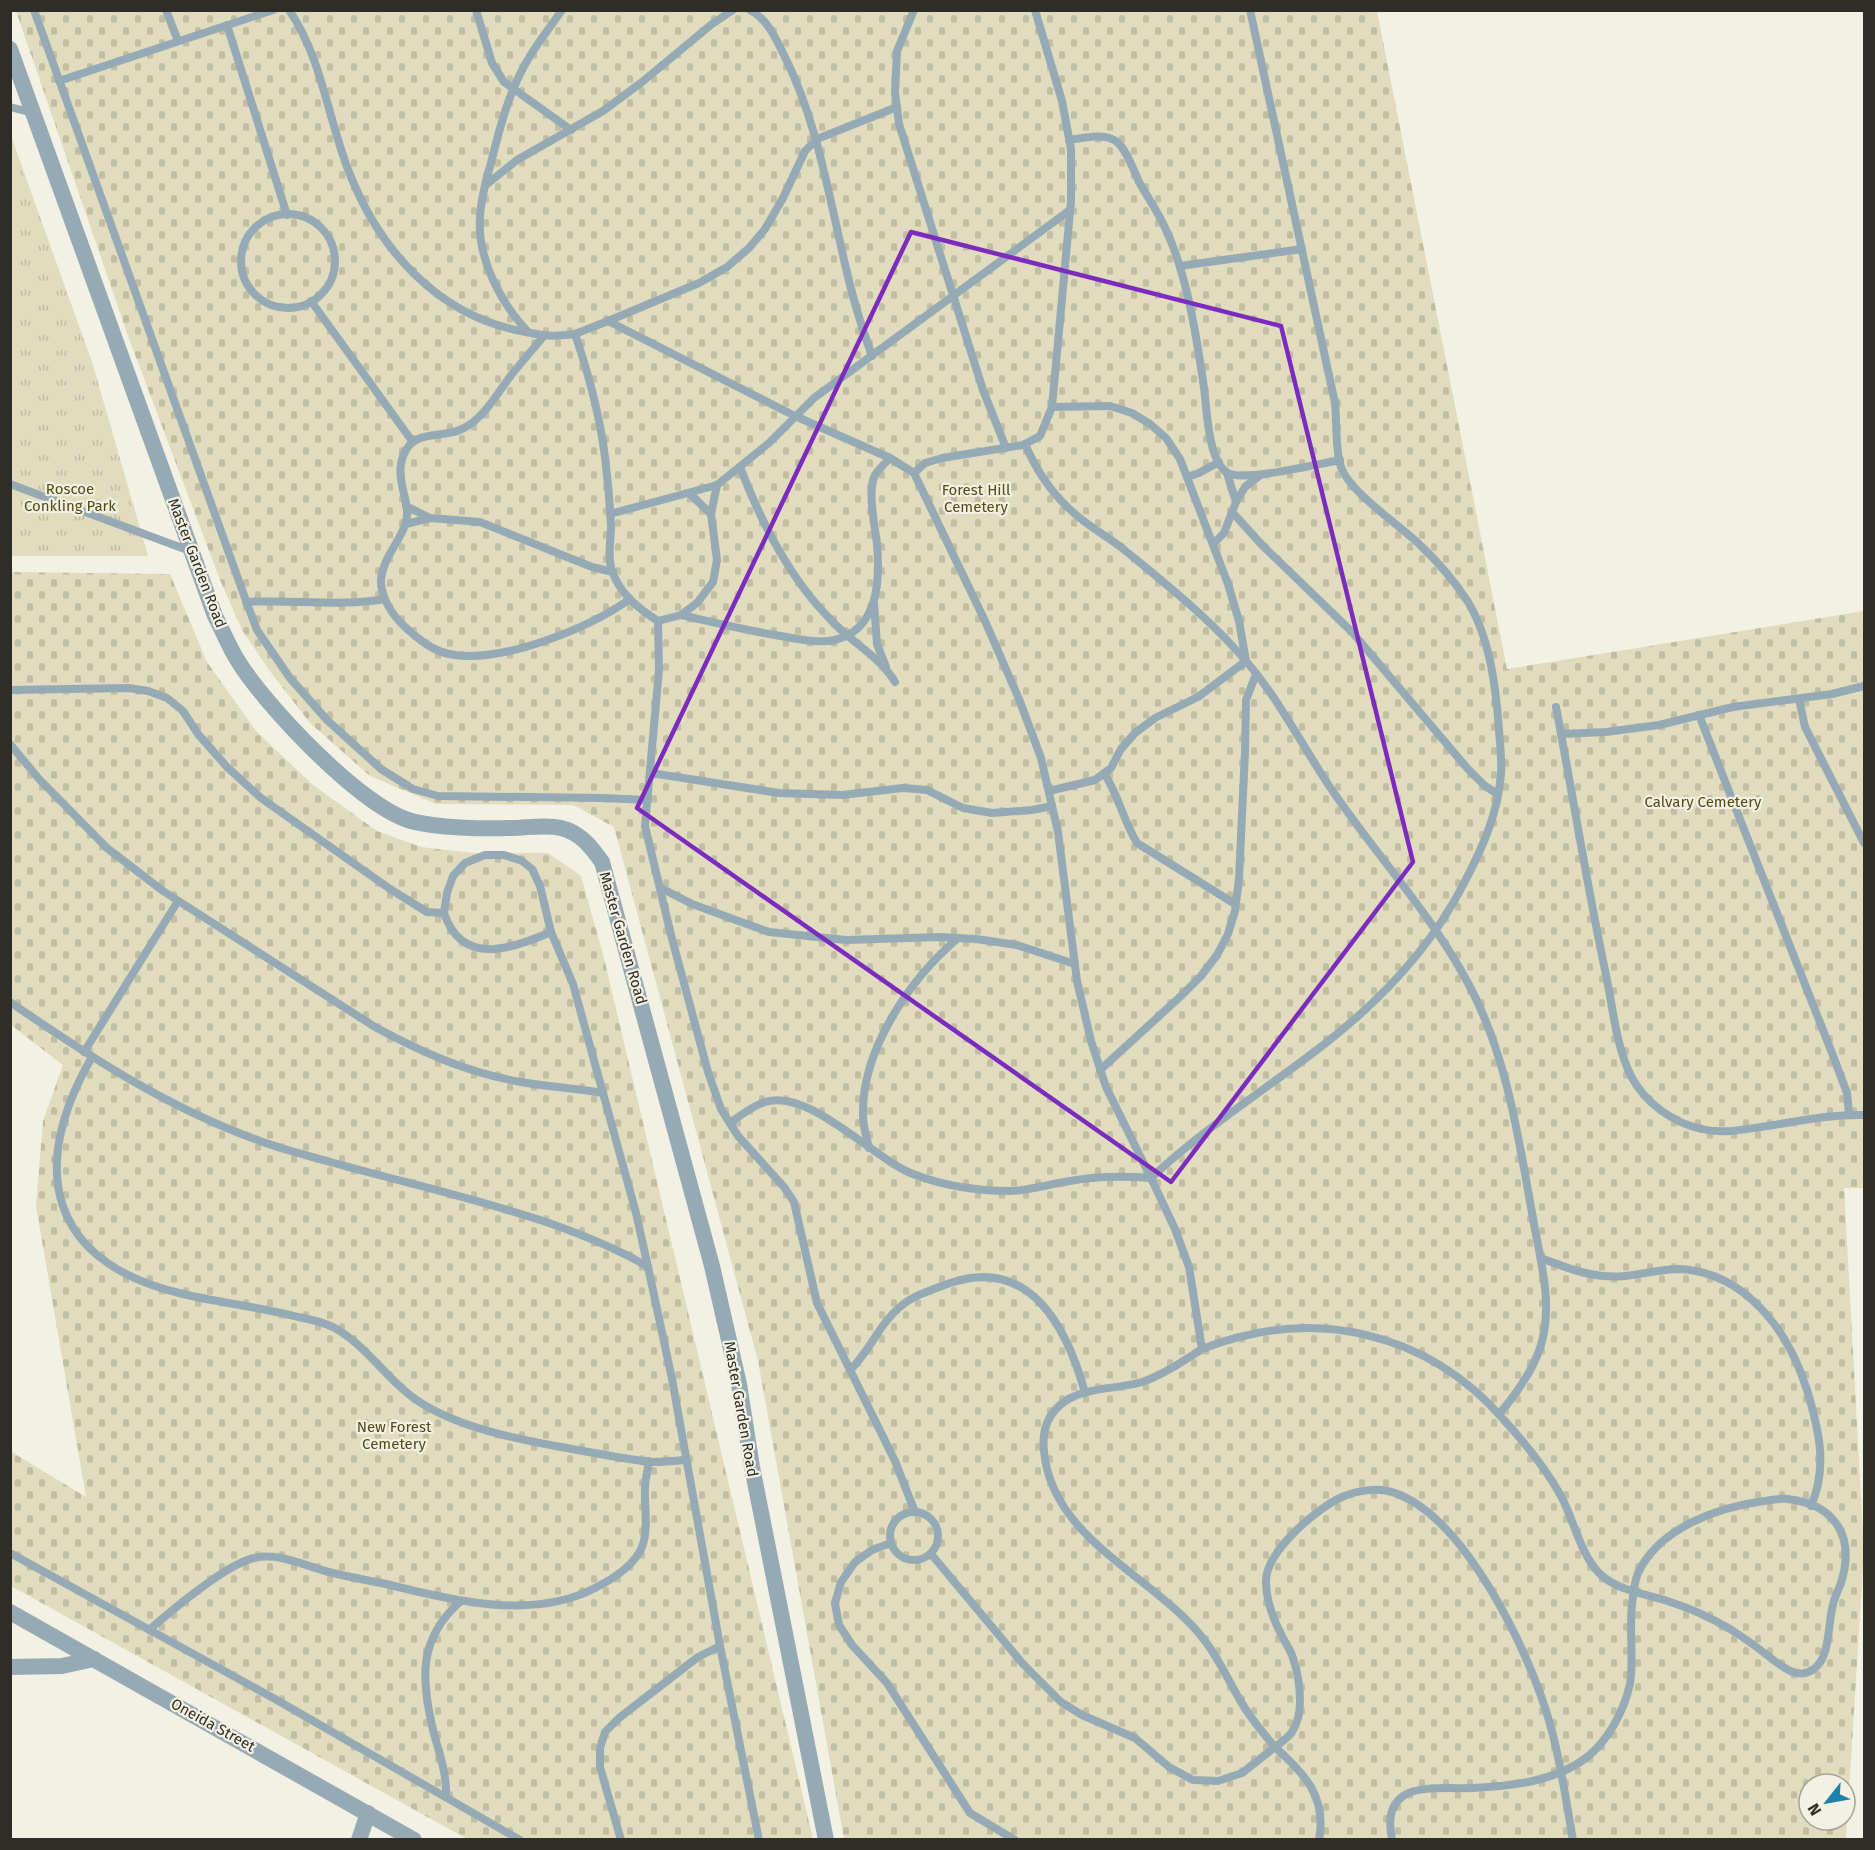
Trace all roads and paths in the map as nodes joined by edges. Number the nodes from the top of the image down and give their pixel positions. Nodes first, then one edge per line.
1 (34, 10) edge
2 (166, 10) edge
3 (273, 10) edge
4 (289, 10) edge
5 (476, 10) edge
6 (561, 10) edge
7 (733, 10) edge
8 (750, 10) edge
9 (914, 10) edge
10 (1035, 10) edge
11 (1250, 10) edge
12 (227, 25) junction
13 (178, 41) junction
14 (10, 49) edge
15 (59, 81) junction
16 (513, 90) junction
17 (10, 107) edge
18 (897, 107) junction
19 (34, 113) junction
20 (571, 130) junction
21 (817, 139) junction
22 (1070, 140) junction
23 (485, 185) junction
24 (1070, 210) junction
25 (287, 215) junction
26 (1302, 249) junction
27 (1180, 266) junction
28 (953, 295) junction
29 (311, 301) junction
30 (608, 321) junction
31 (528, 333) junction
32 (575, 334) junction
33 (544, 336) junction
34 (872, 356) junction
35 (1052, 407) junction
36 (795, 416) junction
37 (412, 441) junction
38 (1025, 444) junction
39 (1006, 448) junction
40 (890, 458) junction
41 (1340, 460) junction
42 (1219, 462) junction
43 (740, 467) junction
44 (1227, 472) junction
45 (914, 473) junction
46 (1259, 475) junction
47 (1187, 477) junction
48 (10, 484) edge
49 (717, 485) junction
50 (690, 494) junction
51 (1236, 502) junction
52 (406, 506) junction
53 (1233, 513) junction
54 (610, 514) junction
55 (711, 514) junction
56 (430, 518) junction
57 (406, 524) junction
58 (1213, 544) junction
59 (191, 552) junction
60 (613, 572) junction
61 (630, 599) junction
62 (385, 600) junction
63 (246, 602) junction
64 (874, 603) junction
65 (681, 615) junction
66 (658, 621) junction
67 (845, 635) junction
68 (1246, 661) junction
69 (886, 667) junction
70 (1256, 674) junction
71 (895, 682) dead end
72 (1864, 686) edge
73 (10, 690) edge
74 (1799, 699) junction
75 (1556, 707) dead end
76 (1699, 715) junction
77 (1561, 734) junction
78 (10, 744) edge
79 (651, 773) junction
80 (1104, 773) junction
81 (1048, 791) junction
82 (1498, 794) junction
83 (648, 800) junction
84 (1052, 806) junction
85 (1864, 843) edge
86 (661, 888) junction
87 (178, 901) junction
88 (1236, 904) junction
89 (444, 913) junction
90 (1437, 930) junction
91 (551, 932) junction
92 (958, 938) junction
93 (1075, 964) junction
94 (10, 1002) edge
95 (88, 1055) junction
96 (1100, 1070) junction
97 (603, 1093) junction
98 (1849, 1114) junction
99 (1864, 1115) edge
100 (730, 1123) junction
101 (869, 1148) junction
102 (1151, 1178) junction
103 (1541, 1258) junction
104 (648, 1267) junction
105 (1202, 1349) junction
106 (850, 1370) junction
107 (1085, 1393) junction
108 (1499, 1414) junction
109 (685, 1460) junction
110 (649, 1461) junction
111 (1811, 1506) junction
112 (915, 1512) junction
113 (891, 1543) junction
114 (10, 1553) edge
115 (931, 1554) junction
116 (1634, 1591) junction
117 (461, 1601) junction
118 (10, 1611) edge
119 (149, 1630) junction
120 (720, 1646) junction
121 (94, 1659) junction
122 (10, 1667) edge
123 (1275, 1748) junction
124 (1560, 1772) junction
125 (446, 1797) junction
126 (368, 1813) junction
127 (359, 1839) edge
128 (414, 1839) edge
129 (520, 1839) edge
130 (621, 1839) edge
131 (759, 1839) edge
132 (826, 1839) edge
133 (1015, 1839) edge
134 (1319, 1839) edge
135 (1392, 1839) edge
136 (1573, 1839) edge

1 - 15 lane
2 - 13 lane
3 - 12 lane
4 - 31 lane
5 - 16 lane
6 - 16 lane
7 - 20 lane
8 - 21 lane
9 - 18 lane
10 - 22 lane
11 - 26 lane
12 - 13 lane
12 - 25 lane
13 - 15 lane
14 - 19 street, Master Garden Road
15 - 63 lane
16 - 20 lane
16 - 23 lane
17 - 19 lane
18 - 21 lane
18 - 28 lane
19 - 59 street, Master Garden Road
20 - 23 lane
21 - 30 lane
21 - 34 lane
22 - 24 lane
22 - 27 lane
23 - 31 lane
24 - 28 lane
24 - 35 lane
25 - 29 lane
25 - 29 lane
26 - 27 lane
26 - 41 lane
27 - 42 lane
28 - 34 lane
28 - 39 lane
29 - 37 lane
30 - 32 lane
30 - 36 lane
31 - 33 lane
32 - 33 lane
32 - 54 lane
33 - 37 lane
34 - 36 lane
35 - 38 lane
35 - 47 lane
36 - 40 lane
36 - 43 lane
37 - 52 lane
38 - 39 lane
38 - 68 lane
39 - 45 lane
40 - 45 lane
40 - 64 lane
41 - 46 lane
41 - 82 lane
42 - 44 lane
42 - 47 lane
43 - 49 lane
43 - 67 lane
44 - 46 lane
44 - 51 lane
45 - 81 lane
46 - 51 lane
47 - 58 lane
48 - 59 lane
49 - 50 lane
49 - 55 lane
50 - 54 lane
50 - 55 lane
51 - 53 lane
52 - 56 lane
52 - 57 lane
53 - 58 lane
53 - 82 lane
54 - 60 lane
55 - 65 lane
56 - 57 lane
56 - 60 lane
57 - 62 lane
58 - 68 lane
59 - 132 street, Master Garden Road
60 - 61 lane
61 - 62 lane
61 - 66 lane
62 - 63 lane
63 - 83 lane
64 - 67 lane
64 - 69 lane
65 - 66 lane
65 - 67 lane
66 - 79 lane
67 - 69 lane
68 - 70 lane
68 - 80 lane
69 - 71 lane
70 - 88 lane
70 - 90 lane
72 - 74 lane
73 - 89 lane
74 - 76 lane
74 - 85 lane
75 - 77 lane
76 - 77 lane
76 - 98 lane
77 - 98 lane
78 - 87 lane
79 - 83 lane
79 - 84 lane
80 - 81 lane
80 - 88 lane
81 - 84 lane
82 - 90 lane
83 - 86 lane
84 - 93 lane
86 - 92 lane
86 - 100 lane
87 - 95 lane
87 - 97 lane
88 - 96 lane
89 - 91 lane
89 - 91 lane
90 - 102 lane
90 - 103 lane
91 - 97 lane
92 - 93 lane
92 - 101 lane
93 - 96 lane
94 - 95 lane
95 - 104 lane
95 - 110 lane
96 - 102 lane
97 - 104 lane
98 - 99 lane
100 - 101 lane
100 - 106 lane
101 - 102 lane
102 - 105 lane
103 - 108 lane
103 - 111 lane
104 - 109 lane
105 - 107 lane
105 - 108 lane
106 - 107 lane
106 - 112 lane
107 - 123 lane
108 - 116 lane
109 - 110 lane
109 - 120 lane
110 - 117 lane
111 - 116 lane
111 - 116 lane
112 - 113 lane
112 - 115 lane
113 - 115 lane
113 - 133 lane
114 - 119 lane
115 - 123 lane
116 - 124 lane
117 - 119 lane
117 - 125 lane
118 - 121 street, Oneida Street
119 - 125 lane
120 - 130 lane
120 - 131 lane
121 - 122 street
121 - 126 street, Oneida Street
123 - 124 lane
123 - 134 lane
124 - 135 lane
124 - 136 lane
125 - 129 lane
126 - 127 street
126 - 128 street, Oneida Street

